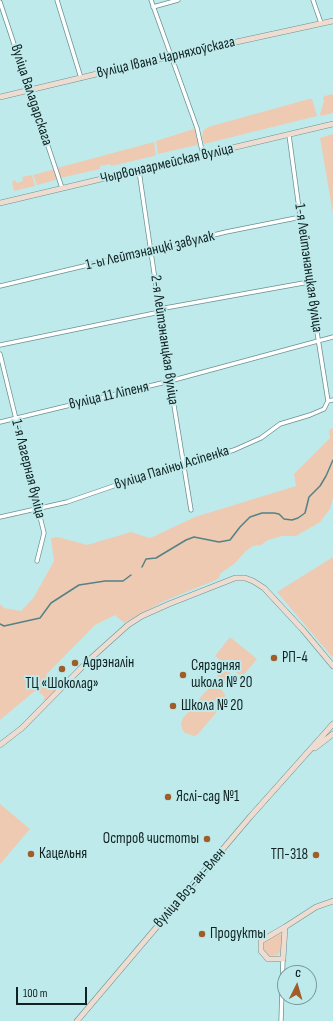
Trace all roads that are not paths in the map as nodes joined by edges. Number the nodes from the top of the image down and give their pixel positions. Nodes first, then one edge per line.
1 (57, 0) edge
2 (151, 0) edge
3 (178, 0) edge
4 (313, 0) edge
5 (0, 2) edge
6 (153, 7) junction
7 (333, 21) edge
8 (322, 23) junction
9 (172, 56) junction
10 (81, 78) junction
11 (30, 90) junction
12 (0, 97) edge
13 (333, 124) edge
14 (288, 135) junction
15 (203, 155) junction
16 (139, 170) junction
17 (62, 188) junction
18 (0, 203) edge
19 (301, 217) junction
20 (151, 251) junction
21 (309, 282) junction
22 (0, 286) edge
23 (160, 312) junction
24 (333, 337) edge
25 (318, 341) junction
26 (0, 345) edge
27 (0, 354) edge
28 (170, 381) junction
29 (333, 400) edge
30 (328, 401) junction
31 (15, 418) junction
32 (0, 422) edge
33 (183, 464) junction
34 (39, 508) junction
35 (191, 510) dead end
36 (0, 518) edge
37 (37, 561) dead end
38 (333, 666) edge
39 (333, 724) edge
40 (333, 734) edge
41 (0, 745) edge
42 (304, 755) junction
43 (333, 901) edge
44 (285, 927) junction
45 (283, 959) junction
46 (77, 1021) edge
47 (281, 1021) edge

1 - 10 street
2 - 6 street
3 - 6 street
4 - 8 street
5 - 11 street, вуліца Валадарскага
6 - 9 street
7 - 8 street, вуліца Івана Чарняхоўскага
8 - 9 street, вуліца Івана Чарняхоўскага
9 - 10 street, вуліца Івана Чарняхоўскага
9 - 15 street
10 - 11 street, вуліца Івана Чарняхоўскага
11 - 12 street, вуліца Івана Чарняхоўскага
11 - 17 street, вуліца Валадарскага
13 - 14 street, Чырвонаармейская вуліца
14 - 15 street, Чырвонаармейская вуліца
14 - 19 street, 1-я Лейтэнанцкая вуліца
15 - 16 street, Чырвонаармейская вуліца
16 - 17 street, Чырвонаармейская вуліца
16 - 20 street, 2-я Лейтэнанцкая вуліца
17 - 18 street, Чырвонаармейская вуліца
19 - 20 street, 1-ы Лейтэнанцкі завулак
19 - 21 street, 1-я Лейтэнанцкая вуліца
20 - 22 street, 1-ы Лейтэнанцкі завулак
20 - 23 street, 2-я Лейтэнанцкая вуліца
21 - 23 street
21 - 25 street, 1-я Лейтэнанцкая вуліца
23 - 26 street
23 - 28 street, 2-я Лейтэнанцкая вуліца
24 - 25 street, вуліца 11 Ліпеня
25 - 28 street, вуліца 11 Ліпеня
25 - 30 street, 1-я Лейтэнанцкая вуліца
27 - 31 street, 1-я Лагерная вуліца
28 - 31 street, вуліца 11 Ліпеня
28 - 33 street, 2-я Лейтэнанцкая вуліца
29 - 30 street, вуліца Паліны Асіпенка
30 - 33 street, вуліца Паліны Асіпенка
31 - 32 street, вуліца 11 Ліпеня
31 - 34 street, 1-я Лагерная вуліца
33 - 34 street, вуліца Паліны Асіпенка
33 - 35 street, 2-я Лейтэнанцкая вуліца
34 - 36 street, вуліца Паліны Асіпенка
34 - 37 street, 1-я Лагерная вуліца
38 - 41 street
39 - 42 street, вуліца Воз-ан-Влен
40 - 42 street, вуліца Воз-ан-Влен
42 - 46 street, вуліца Воз-ан-Влен
43 - 44 street
44 - 45 street
44 - 45 street
45 - 47 street

